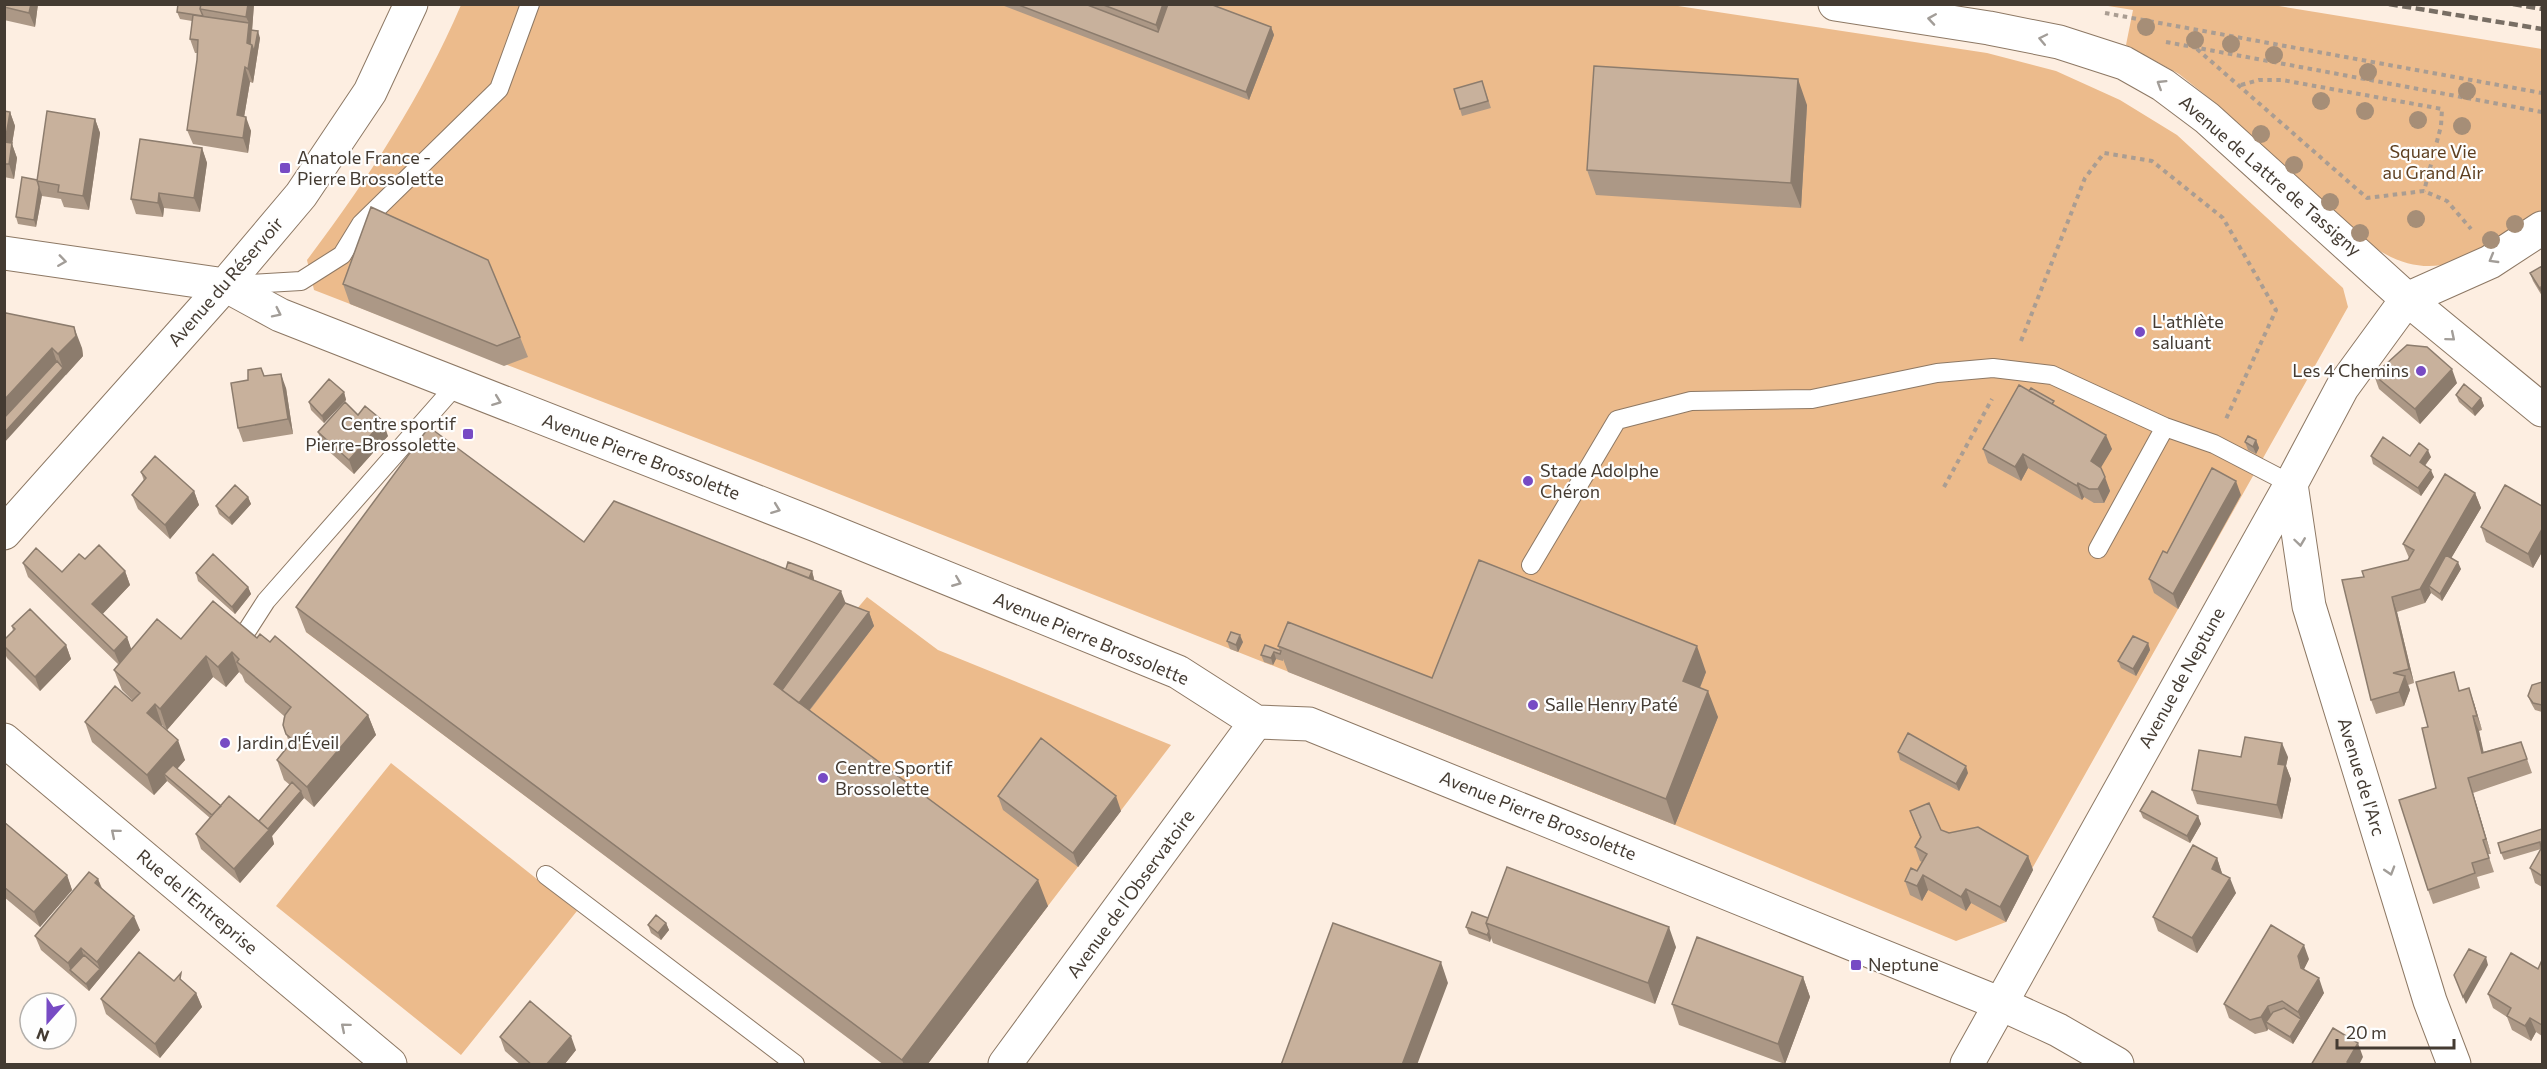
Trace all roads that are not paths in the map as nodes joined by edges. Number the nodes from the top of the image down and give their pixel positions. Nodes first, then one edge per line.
1 (411, 4) edge
2 (530, 4) edge
3 (1835, 4) edge
4 (2542, 228) edge
5 (4, 253) edge
6 (225, 285) junction
7 (2407, 299) junction
8 (456, 385) junction
9 (2542, 410) edge
10 (2165, 427) junction
11 (2291, 484) junction
12 (4, 533) edge
13 (2098, 549) dead end
14 (1531, 565) dead end
15 (248, 629) edge
16 (1256, 722) junction
17 (4, 740) edge
18 (546, 875) dead end
19 (2001, 1004) junction
20 (390, 1065) edge
21 (795, 1065) edge
22 (1005, 1065) edge
23 (1967, 1065) edge
24 (2117, 1065) edge
25 (2454, 1065) edge

1 - 6 street, Avenue du Réservoir
2 - 6 lane
7 -> 3 street, Avenue de Lattre de Tassigny
4 -> 7 street
5 -> 6 street
6 -> 8 street, Avenue Pierre Brossolette
6 - 12 street, Avenue du Réservoir
7 -> 9 street, Avenue de Lattre de Tassigny
7 - 11 street, Avenue de Neptune
8 - 15 lane
8 -> 16 street, Avenue Pierre Brossolette
10 - 11 lane
10 - 13 lane
10 - 14 lane
11 - 19 street, Avenue de Neptune
11 -> 25 street, Avenue de l'Arc
16 - 19 street, Avenue Pierre Brossolette
16 - 22 street, Avenue de l'Observatoire
20 -> 17 street, Rue de l'Entreprise
18 - 21 lane
19 - 23 street, Avenue de Neptune
19 - 24 street, Avenue Pierre Brossolette

